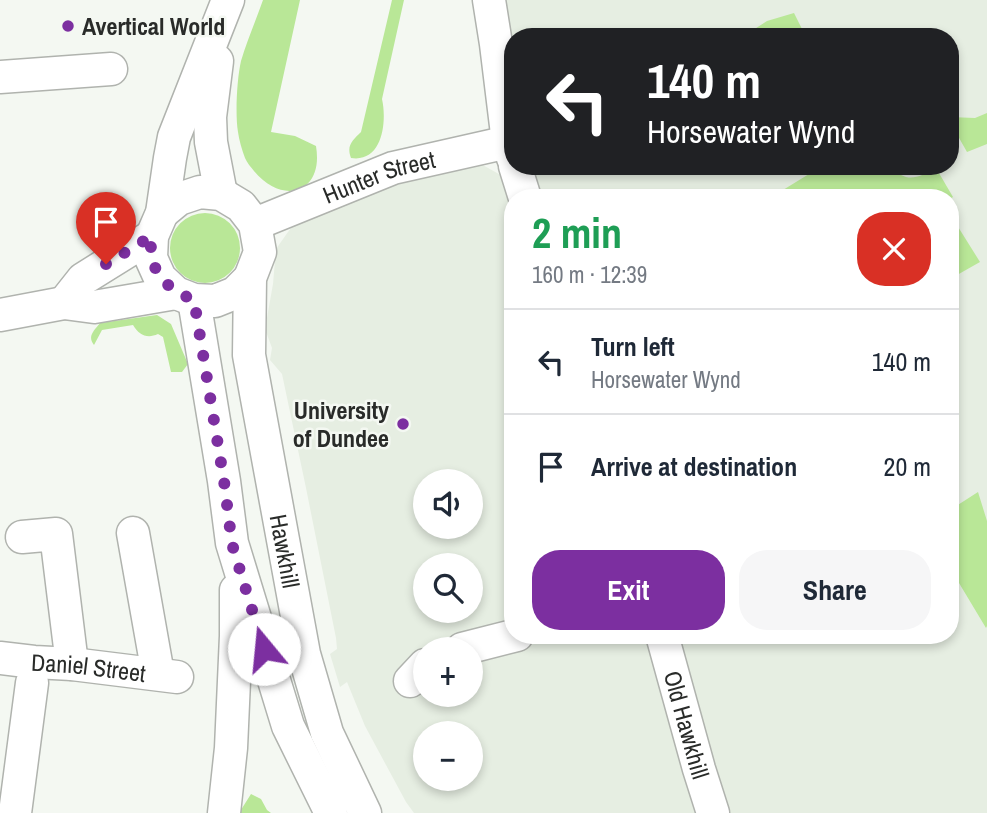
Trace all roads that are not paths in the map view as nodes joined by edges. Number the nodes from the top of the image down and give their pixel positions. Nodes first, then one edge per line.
1 (489, 0) edge
2 (226, 7) edge
3 (111, 69) dead end
4 (0, 77) edge
5 (504, 100) edge
6 (504, 156) edge
7 (221, 194) junction
8 (157, 224) junction
9 (255, 224) junction
10 (250, 278) junction
11 (185, 297) junction
12 (64, 303) junction
13 (0, 315) edge
14 (133, 533) dead end
15 (22, 537) dead end
16 (232, 544) junction
17 (504, 638) edge
18 (483, 644) edge
19 (664, 644) edge
20 (304, 654) junction
21 (0, 658) edge
22 (72, 664) junction
23 (272, 675) junction
24 (32, 683) dead end
25 (231, 748) junction
26 (15, 813) edge
27 (225, 813) edge
28 (331, 813) edge
29 (365, 813) edge
30 (713, 813) edge

1 - 5 street
2 - 7 street, Hawkhill
2 - 8 street, Hawkhill
3 - 4 street
6 - 9 street, Hunter Street
7 - 8 street
7 - 9 street
8 - 11 street, Hawkhill
8 - 12 street
9 - 10 street, Hawkhill
10 - 11 street
10 - 20 street, Hawkhill
11 - 12 street
11 - 16 street, Hawkhill
12 - 13 street
14 - 22 street, Daniel Street
15 - 22 street
16 - 23 street, Hawkhill
16 - 25 street
17 - 18 street
19 - 30 street, Old Hawkhill
20 - 23 street
20 - 29 street, Hawkhill
21 - 22 street, Daniel Street
23 - 25 street
23 - 28 street, Hawkhill
24 - 26 street
25 - 27 street

